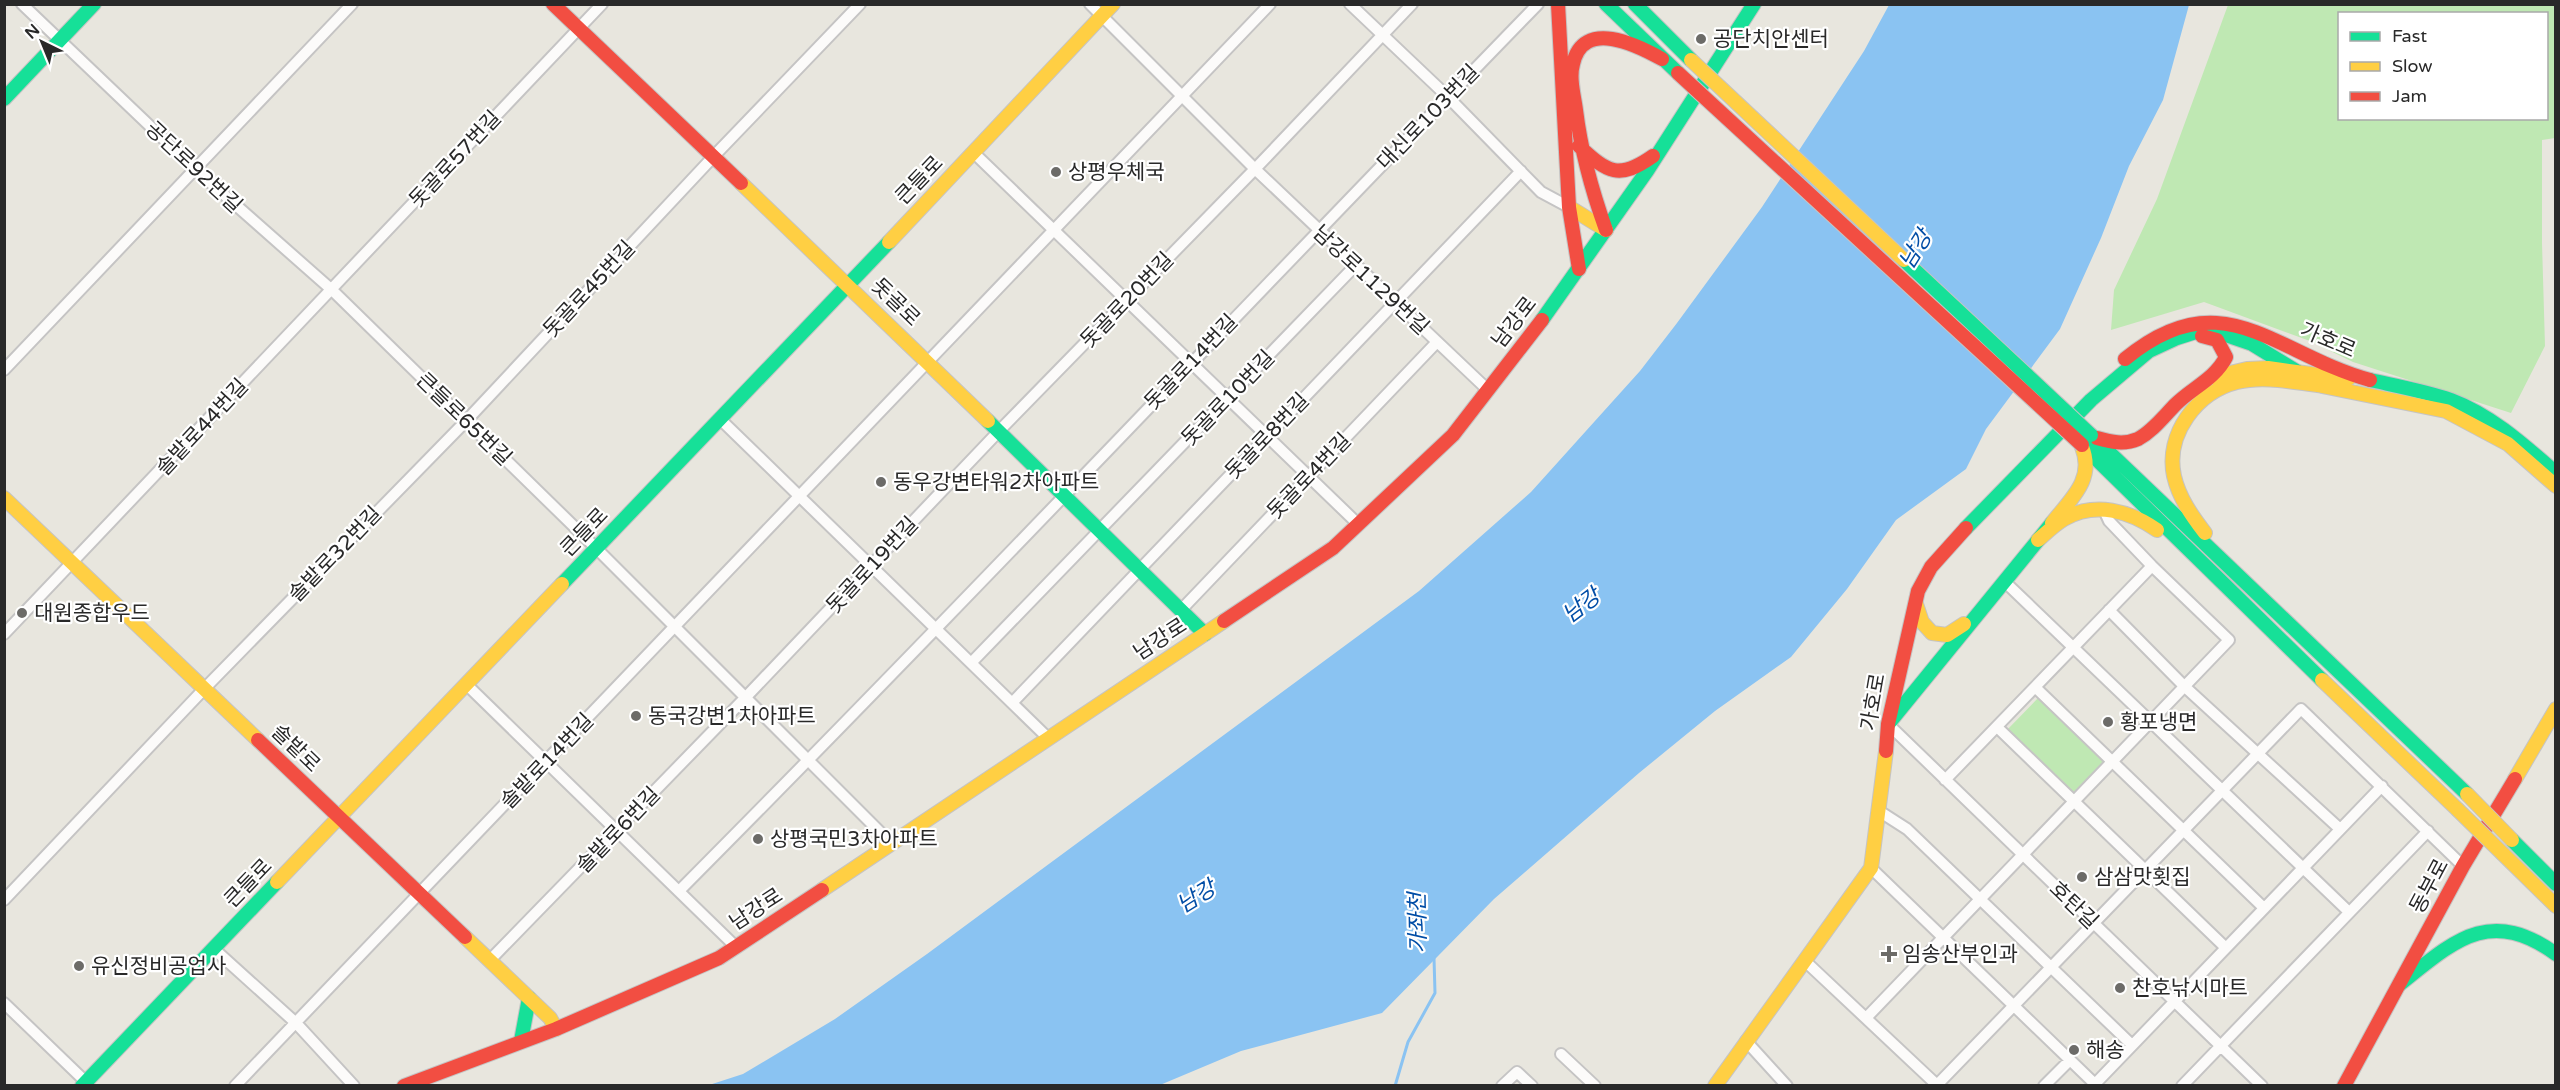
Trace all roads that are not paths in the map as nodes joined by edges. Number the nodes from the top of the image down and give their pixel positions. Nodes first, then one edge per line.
1 (22, 4) edge
2 (94, 4) edge
3 (352, 4) edge
4 (553, 4) edge
5 (602, 4) edge
6 (860, 4) edge
7 (1090, 4) edge
8 (1113, 4) edge
9 (1270, 4) edge
10 (1350, 4) edge
11 (1412, 4) edge
12 (1538, 4) edge
13 (1558, 4) edge
14 (1606, 4) edge
15 (1635, 4) edge
16 (1647, 4) edge
17 (1754, 4) edge
18 (1101, 16) junction
19 (578, 29) junction
20 (1383, 36) junction
21 (1670, 38) junction
22 (60, 41) junction
23 (1662, 59) junction
24 (1182, 97) junction
25 (1448, 97) junction
26 (4, 99) edge
27 (1579, 146) junction
28 (974, 153) junction
29 (1657, 153) junction
30 (713, 157) junction
31 (1255, 169) junction
32 (196, 170) junction
33 (1521, 171) junction
34 (1569, 207) junction
35 (1318, 230) junction
36 (1606, 230) junction
37 (1054, 231) junction
38 (1356, 266) junction
39 (1579, 269) junction
40 (847, 285) junction
41 (332, 290) junction
42 (1126, 300) junction
43 (1395, 302) junction
44 (2176, 338) junction
45 (1437, 342) junction
46 (928, 362) junction
47 (1191, 362) junction
48 (4, 370) edge
49 (2300, 373) junction
50 (2212, 377) junction
51 (2392, 384) junction
52 (2325, 386) junction
53 (1488, 390) junction
54 (1228, 398) junction
55 (2091, 400) junction
56 (720, 419) junction
57 (466, 421) junction
58 (999, 431) junction
59 (1267, 436) junction
60 (2086, 440) junction
61 (2556, 473) edge
62 (1309, 476) junction
63 (2556, 486) edge
64 (1064, 495) junction
65 (800, 497) junction
66 (4, 498) edge
67 (2104, 510) junction
68 (1358, 524) junction
69 (1100, 531) junction
70 (2038, 540) junction
71 (597, 549) junction
72 (73, 564) junction
73 (871, 565) junction
74 (2152, 566) junction
75 (1139, 569) junction
76 (2246, 579) junction
77 (2004, 581) junction
78 (2234, 597) junction
79 (1989, 600) junction
80 (1915, 601) junction
81 (1180, 610) junction
82 (2109, 610) junction
83 (675, 628) junction
84 (936, 628) junction
85 (4, 634) edge
86 (1205, 634) junction
87 (2073, 647) junction
88 (971, 663) junction
89 (467, 684) junction
90 (2184, 686) junction
91 (205, 688) junction
92 (2036, 688) junction
93 (745, 698) junction
94 (1012, 703) junction
95 (2556, 709) edge
96 (2150, 722) junction
97 (1888, 724) junction
98 (1997, 727) junction
99 (1048, 738) junction
100 (2257, 754) junction
101 (546, 761) junction
102 (808, 761) junction
103 (2112, 763) junction
104 (1945, 780) junction
105 (2382, 786) junction
106 (2222, 791) junction
107 (2073, 802) junction
108 (1879, 811) junction
109 (338, 819) junction
110 (2340, 829) junction
111 (617, 830) junction
112 (2184, 831) junction
113 (2428, 831) junction
114 (892, 844) junction
115 (2022, 854) junction
116 (2463, 866) junction
117 (1870, 868) junction
118 (2303, 868) junction
119 (2146, 871) junction
120 (2556, 884) edge
121 (679, 891) junction
122 (420, 894) junction
123 (1981, 898) junction
124 (4, 900) edge
125 (2556, 906) edge
126 (2264, 908) junction
127 (2349, 912) junction
128 (2094, 925) junction
129 (1943, 937) junction
130 (736, 947) junction
131 (2226, 948) junction
132 (214, 949) junction
133 (2556, 954) edge
134 (490, 960) junction
135 (1805, 961) junction
136 (2052, 968) junction
137 (2400, 984) junction
138 (529, 998) junction
139 (2173, 1002) junction
140 (4, 1003) edge
141 (2014, 1006) junction
142 (1866, 1018) junction
143 (296, 1023) junction
144 (556, 1029) junction
145 (521, 1041) junction
146 (1746, 1041) junction
147 (2132, 1046) junction
148 (2220, 1046) junction
149 (1561, 1054) dead end
150 (2070, 1060) junction
151 (84, 1084) edge
152 (1594, 1085) edge
153 (1937, 1085) edge
154 (2096, 1085) edge
155 (235, 1086) edge
156 (354, 1086) edge
157 (404, 1086) edge
158 (1502, 1086) edge
159 (1532, 1086) edge
160 (1715, 1086) edge
161 (1787, 1086) edge
162 (2044, 1086) edge
163 (2182, 1086) edge
164 (2262, 1086) edge
165 (2344, 1086) edge

1 - 22 street, 공단로92번길
2 - 22 main road
3 - 32 street
4 - 19 main road, 돗골로
5 - 19 street, 돗골로57번길
6 - 30 street, 돗골로45번길
7 - 18 street, 남강로1129번길
8 - 18 main road, 큰들로
9 - 24 street, 솔밭로14번길
10 - 20 street
11 - 20 street, 돗골로20번길
12 - 25 street, 대신로103번길
13 - 34 main road
14 - 23 main road
15 - 21 main road
16 - 21 main road
17 - 29 main road, 남강로
18 - 24 street, 남강로1129번길
18 - 28 main road, 큰들로
19 - 30 main road, 돗골로
19 - 41 street, 돗골로57번길
20 - 25 street
20 - 31 street, 돗골로20번길
21 - 60 main road, bridge
22 - 26 main road
22 - 32 street, 공단로92번길
23 - 27 main road
23 - 60 main road, bridge
24 - 31 street, 남강로1129번길
24 - 37 street, 솔밭로14번길
25 - 33 street
25 - 35 street, 대신로103번길
27 - 29 main road
27 - 36 main road
28 - 37 street
28 - 40 main road, 큰들로
29 - 36 main road, 남강로
30 - 40 main road, 돗골로
30 - 57 street, 돗골로45번길
31 - 35 street, 남강로1129번길
31 - 42 street, 돗골로20번길
32 - 41 street, 공단로92번길
32 - 48 street
33 - 34 street
33 - 43 street, 돗골로8번길
34 - 36 main road
34 - 39 main road
35 - 38 street, 남강로1129번길
35 - 47 street, 돗골로14번길
36 - 39 main road, 남강로
37 - 42 street
37 - 46 street, 솔밭로14번길
38 - 43 street, 남강로1129번길
38 - 54 street, 돗골로10번길
39 - 53 main road, 남강로
40 - 46 main road, 돗골로
40 - 56 main road, 큰들로
41 - 57 street, 큰들로65번길
41 - 72 street, 솔밭로44번길
42 - 47 street
42 - 58 street, 돗골로20번길
43 - 45 street, 남강로1129번길
43 - 59 street, 돗골로8번길
44 - 49 main road, 가호로
44 - 50 main road
44 - 55 main road, 가호로
45 - 53 street, 남강로1129번길
45 - 62 street, 돗골로4번길
46 - 58 main road, 돗골로
46 - 65 street, 솔밭로14번길
47 - 54 street
47 - 64 street, 돗골로14번길
49 - 50 main road
49 - 51 main road
49 - 52 main road, 가호로
50 - 60 main road
51 - 55 main road, 가호로
51 - 61 main road, 가호로
52 - 63 main road, 가호로
52 - 76 main road
53 - 68 main road, 남강로
54 - 59 street
54 - 69 street, 돗골로10번길
55 - 80 main road, 가호로
56 - 65 street
56 - 71 main road, 큰들로
57 - 71 street, 큰들로65번길
57 - 91 street, 솔밭로32번길
58 - 64 main road, 돗골로
58 - 73 street, 돗골로19번길
59 - 62 street
59 - 75 street, 돗골로8번길
60 - 70 main road
60 - 76 main road
60 - 78 main road
62 - 68 street
62 - 81 street, 돗골로4번길
64 - 69 main road, 돗골로
64 - 84 street, 돗골로14번길
65 - 73 street
65 - 83 street, 솔밭로14번길
66 - 72 main road, 솔밭로
67 - 70 main road
67 - 74 street
67 - 78 main road
68 - 86 main road, 남강로
69 - 75 main road, 돗골로
69 - 88 street, 돗골로10번길
70 - 77 main road
71 - 83 street, 큰들로65번길
71 - 89 main road, 큰들로
72 - 85 street, 솔밭로44번길
72 - 91 main road, 솔밭로
73 - 84 street
73 - 93 street, 돗골로19번길
74 - 82 street
74 - 90 street
75 - 81 main road, 돗골로
75 - 94 street, 돗골로8번길
76 - 120 main road, bridge
77 - 79 main road
77 - 87 street
78 - 125 main road, bridge
79 - 80 main road
79 - 97 main road
80 - 97 main road, 가호로
81 - 86 main road, 돗골로
82 - 87 street
82 - 90 street
83 - 93 street, 큰들로65번길
83 - 101 street, 솔밭로14번길
84 - 88 street
84 - 102 street, 돗골로14번길
86 - 99 main road, 남강로
87 - 92 street
87 - 96 street
88 - 94 street
89 - 101 street
89 - 109 main road, 큰들로
90 - 96 street
90 - 100 street
91 - 109 main road, 솔밭로
91 - 124 street, 솔밭로32번길
92 - 98 street
92 - 103 street
93 - 102 street, 큰들로65번길
93 - 111 street, 솔밭로6번길
94 - 99 street
95 - 116 main road, 동부로
96 - 103 street
96 - 106 street
97 - 104 street, 호탄길
97 - 108 main road, 가호로
98 - 104 street
98 - 107 street
99 - 114 main road, 남강로
100 - 105 street
100 - 106 street
100 - 110 street
101 - 111 street
101 - 122 street, 솔밭로14번길
102 - 114 street, 큰들로65번길
102 - 121 street, 돗골로14번길
103 - 107 street
103 - 112 street
104 - 115 street, 호탄길
105 - 110 street
105 - 113 street
106 - 112 street
106 - 118 street
107 - 115 street
107 - 119 street
108 - 117 main road, 가호로
108 - 123 street
109 - 122 main road, 솔밭로
109 - 132 main road, 큰들로
110 - 118 street
111 - 121 street
111 - 134 street, 솔밭로6번길
112 - 119 street
112 - 126 street
113 - 116 street
113 - 127 street
114 - 130 main road, 남강로
115 - 123 street
115 - 128 street, 호탄길
116 - 137 main road, 동부로
117 - 129 street
117 - 135 main road, 가호로
118 - 126 street
118 - 127 street
119 - 128 street
119 - 131 street
121 - 130 street
122 - 134 main road, 솔밭로
122 - 143 street, 솔밭로14번길
123 - 129 street
123 - 136 street
126 - 131 street
127 - 148 street
128 - 136 street
128 - 139 street, 호탄길
129 - 141 street
129 - 142 street
130 - 144 main road, 남강로
131 - 139 street
132 - 143 street
132 - 151 main road, 큰들로
133 - 137 main road
134 - 138 main road, 솔밭로
135 - 142 street
135 - 146 main road, 가호로
136 - 141 street
136 - 147 street
137 - 165 main road, 동부로
138 - 144 main road, 솔밭로
138 - 145 main road
139 - 147 street
139 - 148 street, 호탄길
140 - 151 street
141 - 150 street
141 - 153 street
142 - 153 street
143 - 155 street, 솔밭로14번길
143 - 156 street
144 - 145 main road, 남강로
145 - 157 main road, 남강로
146 - 160 main road, 가호로
146 - 161 street
147 - 154 street
148 - 163 street
148 - 164 street, 호탄길
149 - 152 street
150 - 154 street
150 - 162 street
158 - 159 street

